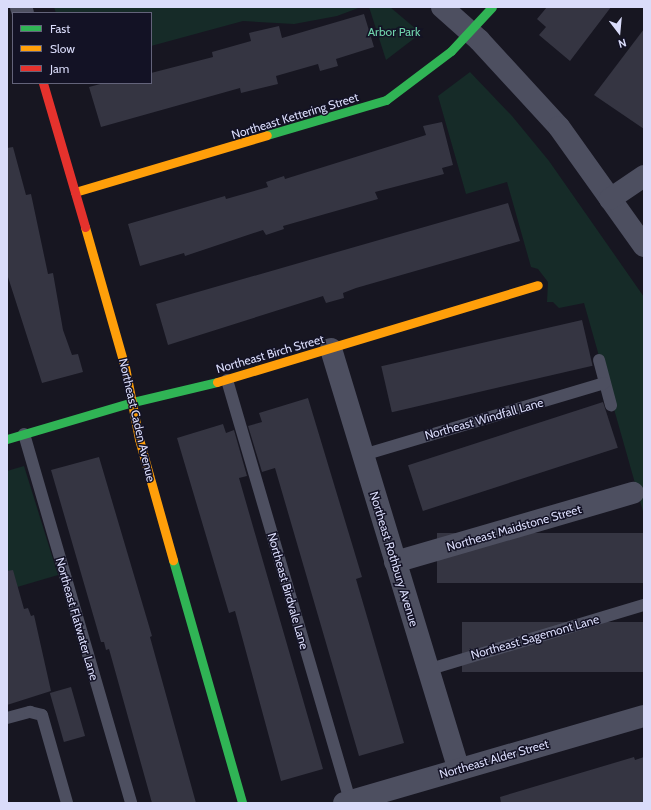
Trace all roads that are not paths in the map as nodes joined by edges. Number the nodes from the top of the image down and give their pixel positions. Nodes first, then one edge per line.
1 (442, 7) edge
2 (492, 7) edge
3 (470, 32) junction
4 (43, 84) edge
5 (644, 176) edge
6 (75, 192) junction
7 (610, 199) junction
8 (644, 246) edge
9 (538, 285) dead end
10 (331, 349) junction
11 (598, 360) dead end
12 (227, 380) junction
13 (605, 383) junction
14 (133, 402) junction
15 (611, 405) dead end
16 (24, 434) junction
17 (7, 439) edge
18 (363, 454) junction
19 (633, 493) dead end
20 (395, 562) junction
21 (644, 605) edge
22 (427, 670) junction
23 (644, 716) edge
24 (7, 718) edge
25 (459, 769) junction
26 (347, 802) edge
27 (67, 803) edge
28 (130, 803) edge
29 (242, 803) edge

1 - 3 street
2 - 3 street, Northeast Kettering Street
3 - 6 street, Northeast Kettering Street
3 - 7 street
4 - 6 street, Northeast Caden Avenue
5 - 7 street
6 - 14 street, Northeast Caden Avenue
7 - 8 street
9 - 10 street, Northeast Birch Street
10 - 12 street, Northeast Birch Street
10 - 18 street, Northeast Rothbury Avenue
11 - 13 lane
12 - 14 street, Northeast Birch Street
12 - 26 lane, Northeast Birdvale Lane
13 - 15 lane
13 - 18 lane, Northeast Windfall Lane
14 - 16 street, Northeast Birch Street
14 - 29 street, Northeast Caden Avenue
16 - 17 street, Northeast Birch Street
16 - 28 lane, Northeast Flatwater Lane
18 - 20 street, Northeast Rothbury Avenue
19 - 20 street, Northeast Maidstone Street
20 - 22 street, Northeast Rothbury Avenue
21 - 22 lane, Northeast Sagemont Lane
22 - 25 street, Northeast Rothbury Avenue
23 - 25 street, Northeast Alder Street
24 - 27 lane
25 - 26 street, Northeast Alder Street

